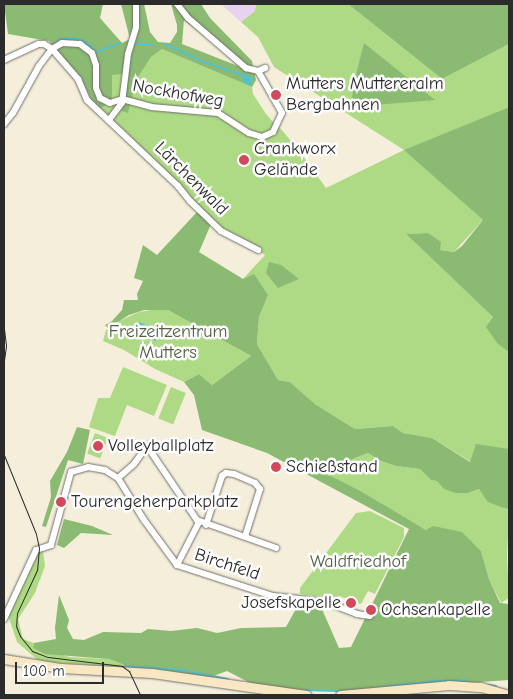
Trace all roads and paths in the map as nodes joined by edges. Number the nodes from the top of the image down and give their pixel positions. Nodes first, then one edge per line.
1 (136, 4) edge
2 (177, 4) edge
3 (52, 49) junction
4 (4, 60) edge
5 (265, 68) dead end
6 (258, 71) junction
7 (122, 99) junction
8 (109, 120) junction
9 (4, 124) edge
10 (258, 250) dead end
11 (118, 478) junction
12 (199, 522) junction
13 (206, 524) junction
14 (245, 537) junction
15 (276, 548) dead end
16 (178, 565) junction
17 (370, 616) dead end
18 (4, 619) edge
19 (4, 658) edge
20 (306, 695) edge
21 (340, 695) edge
22 (509, 695) edge

1 - 7 street, Nockhofweg
2 - 6 street
3 - 4 street
3 - 7 street, Nockhofweg
3 - 8 street, Lärchenwald
3 - 9 street
5 - 6 street
6 - 7 street, Nockhofweg
7 - 8 street
8 - 10 street, Lärchenwald
11 - 12 street, Birchfeld
11 - 16 street, Birchfeld
11 - 18 street
12 - 13 street, Birchfeld
12 - 16 street
13 - 14 street, Birchfeld
13 - 14 street, Birchfeld
14 - 15 street, Birchfeld
16 - 17 street, Birchfeld
19 - 20 main road
21 - 22 main road

